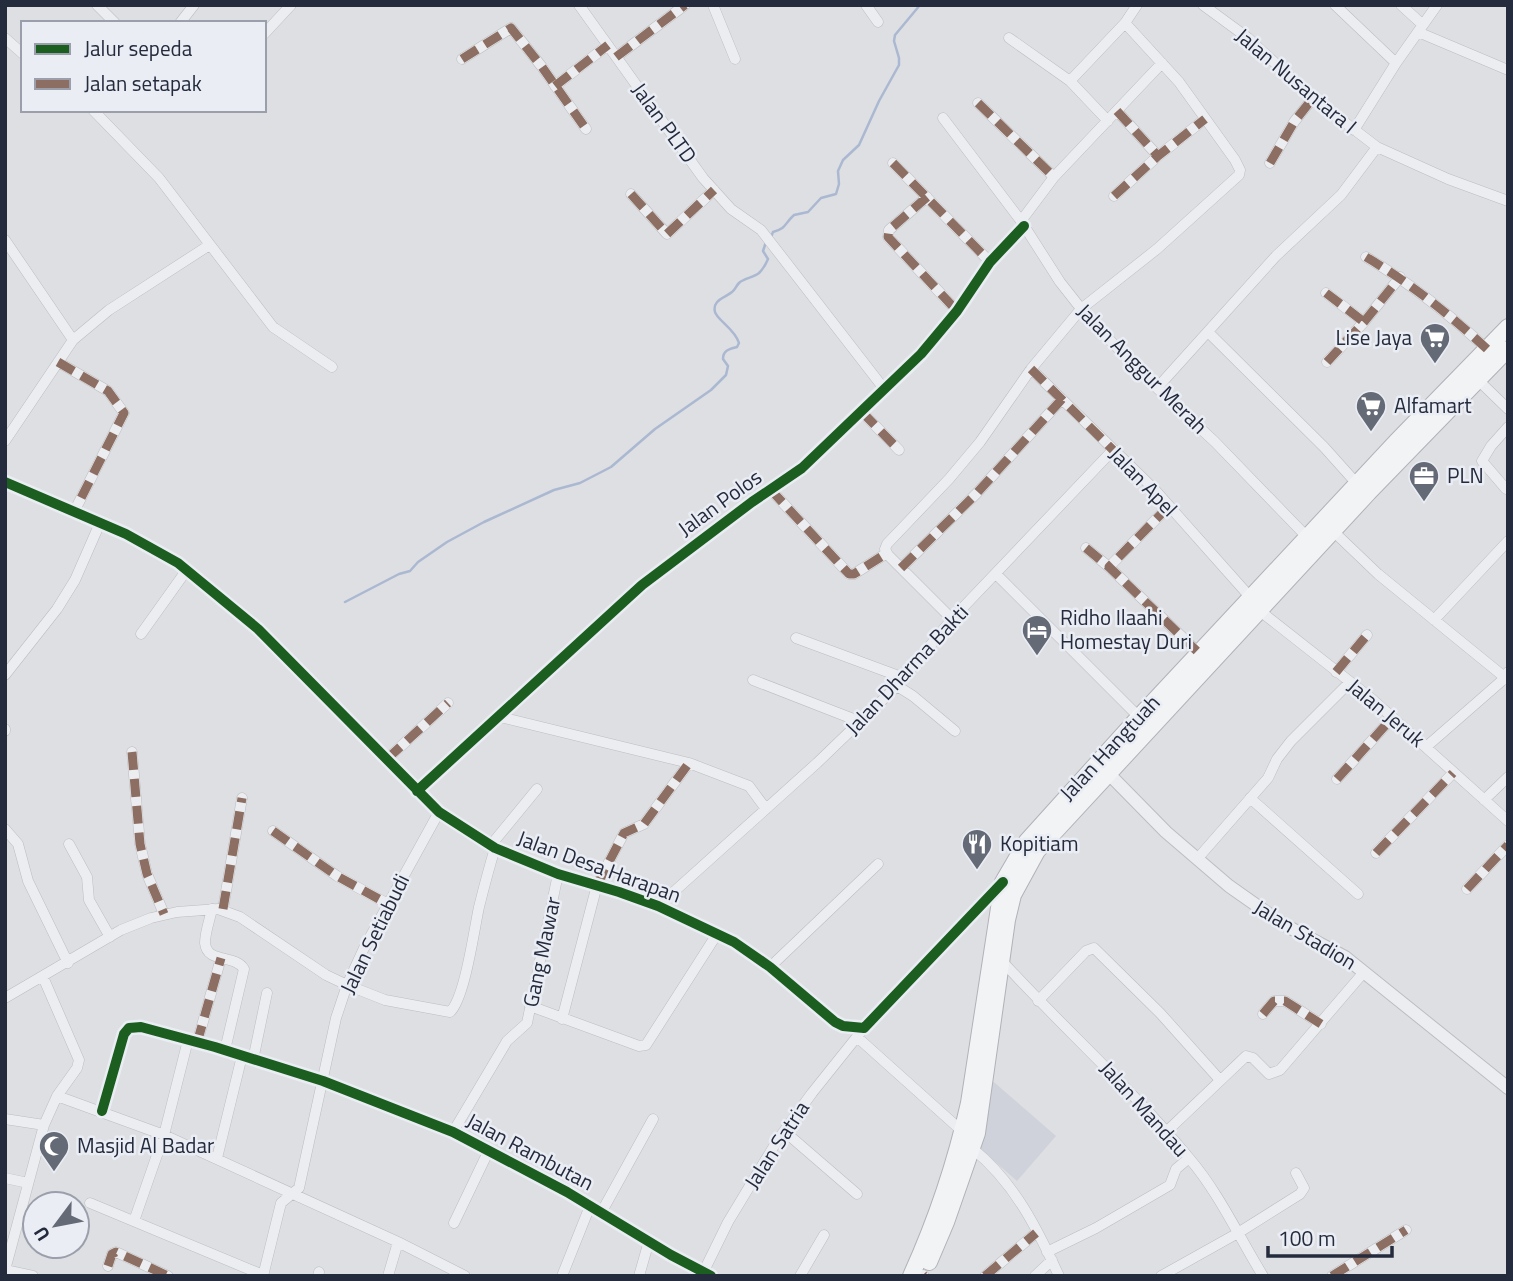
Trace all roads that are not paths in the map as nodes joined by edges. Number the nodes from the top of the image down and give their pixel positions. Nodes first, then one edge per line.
1 (97, 5) edge
2 (194, 5) edge
3 (292, 5) edge
4 (579, 5) edge
5 (685, 5) edge
6 (713, 5) edge
7 (866, 5) edge
8 (1137, 5) edge
9 (1203, 5) edge
10 (1335, 5) edge
11 (1401, 5) edge
12 (1437, 5) edge
13 (114, 21) edge
14 (184, 21) edge
15 (878, 22) dead end
16 (1125, 23) junction
17 (1421, 28) junction
18 (266, 32) edge
19 (5, 38) edge
20 (1009, 38) dead end
21 (608, 45) junction
22 (21, 52) edge
23 (616, 57) junction
24 (462, 59) dead end
25 (735, 60) dead end
26 (1161, 63) junction
27 (1396, 63) junction
28 (1508, 70) edge
29 (1070, 81) junction
30 (555, 86) junction
31 (1313, 99) junction
32 (978, 103) dead end
33 (1117, 111) junction
34 (95, 112) edge
35 (943, 118) dead end
36 (1205, 119) junction
37 (1108, 121) junction
38 (586, 129) dead end
39 (1353, 130) junction
40 (1377, 147) junction
41 (1158, 156) junction
42 (894, 163) dead end
43 (1270, 163) dead end
44 (1054, 177) junction
45 (714, 190) junction
46 (631, 194) dead end
47 (1114, 196) dead end
48 (927, 197) junction
49 (1508, 201) edge
50 (1022, 224) junction
51 (5, 240) edge
52 (208, 246) junction
53 (1366, 257) dead end
54 (990, 262) junction
55 (1399, 277) junction
56 (1326, 293) dead end
57 (1081, 309) junction
58 (957, 311) junction
59 (1364, 322) junction
60 (1508, 327) edge
61 (1208, 332) junction
62 (73, 340) junction
63 (1486, 349) junction
64 (1508, 349) edge
65 (58, 362) junction
66 (1327, 362) dead end
67 (332, 368) dead end
68 (1031, 369) junction
69 (1478, 380) junction
70 (1157, 388) junction
71 (885, 390) junction
72 (1062, 399) junction
73 (1508, 409) edge
74 (862, 412) junction
75 (1508, 427) edge
76 (5, 441) edge
77 (899, 450) dead end
78 (1113, 450) junction
79 (5, 482) edge
80 (1358, 485) junction
81 (770, 489) junction
82 (1506, 489) edge
83 (1169, 506) junction
84 (74, 512) junction
85 (100, 523) junction
86 (1333, 531) junction
87 (1308, 538) junction
88 (1508, 541) edge
89 (1086, 548) dead end
90 (887, 553) junction
91 (1110, 567) junction
92 (901, 568) junction
93 (186, 571) junction
94 (996, 574) junction
95 (1255, 605) junction
96 (952, 619) junction
97 (1434, 620) junction
98 (141, 634) dead end
99 (1367, 635) dead end
100 (796, 638) dead end
101 (1199, 653) junction
102 (1336, 672) junction
103 (5, 675) edge
104 (1507, 676) edge
105 (753, 680) dead end
106 (901, 682) junction
107 (1350, 682) junction
108 (448, 703) dead end
109 (500, 717) junction
110 (1139, 717) junction
111 (1392, 718) junction
112 (861, 722) junction
113 (955, 731) dead end
114 (1426, 747) junction
115 (132, 752) dead end
116 (387, 760) junction
117 (689, 763) junction
118 (1453, 773) junction
119 (1110, 774) junction
120 (1508, 777) edge
121 (1337, 779) dead end
122 (537, 789) dead end
123 (417, 791) junction
124 (242, 798) dead end
125 (1250, 798) junction
126 (1484, 800) junction
127 (766, 809) junction
128 (439, 812) junction
129 (1508, 821) edge
130 (5, 830) edge
131 (273, 831) dead end
132 (69, 844) dead end
133 (1508, 845) edge
134 (493, 847) junction
135 (1376, 853) dead end
136 (1198, 858) junction
137 (878, 864) dead end
138 (558, 874) junction
139 (1003, 881) junction
140 (597, 885) junction
141 (1467, 889) dead end
142 (1358, 894) dead end
143 (388, 904) junction
144 (658, 906) junction
145 (212, 909) junction
146 (223, 909) junction
147 (164, 914) junction
148 (717, 934) junction
149 (110, 937) junction
150 (221, 958) junction
151 (1002, 961) junction
152 (68, 963) junction
153 (770, 967) junction
154 (1364, 972) junction
155 (43, 977) junction
156 (347, 985) junction
157 (267, 993) dead end
158 (5, 998) edge
159 (1038, 1001) junction
160 (530, 1006) junction
161 (1263, 1014) dead end
162 (562, 1019) junction
163 (1321, 1024) junction
164 (860, 1032) junction
165 (192, 1041) junction
166 (225, 1050) junction
167 (242, 1056) junction
168 (253, 1060) junction
169 (1220, 1080) junction
170 (323, 1081) junction
171 (1508, 1088) edge
172 (57, 1096) junction
173 (102, 1111) junction
174 (5, 1119) edge
175 (653, 1119) dead end
176 (44, 1125) junction
177 (784, 1131) junction
178 (453, 1132) junction
179 (963, 1132) junction
180 (1166, 1132) junction
181 (164, 1135) junction
182 (973, 1149) junction
183 (489, 1150) junction
184 (1189, 1157) junction
185 (217, 1158) junction
186 (1296, 1173) dead end
187 (5, 1178) edge
188 (28, 1183) junction
189 (296, 1189) junction
190 (857, 1194) dead end
191 (91, 1203) edge
192 (590, 1206) junction
193 (601, 1213) junction
194 (134, 1221) junction
195 (454, 1223) dead end
196 (1406, 1230) dead end
197 (1037, 1233) junction
198 (1238, 1233) junction
199 (824, 1235) dead end
200 (649, 1241) junction
201 (398, 1242) junction
202 (1049, 1256) junction
203 (108, 1266) dead end
204 (5, 1270) edge
205 (705, 1274) edge
206 (263, 1275) edge
207 (460, 1275) edge
208 (33, 1276) edge
209 (168, 1276) edge
210 (388, 1276) edge
211 (562, 1276) edge
212 (639, 1276) edge
213 (800, 1276) edge
214 (911, 1276) edge
215 (923, 1276) edge
216 (985, 1276) edge
217 (1035, 1276) edge
218 (1059, 1276) edge
219 (1161, 1276) edge
220 (1263, 1276) edge
221 (1332, 1276) edge

1 - 13 street
2 - 14 street
3 - 18 street
4 - 21 street, Jalan PLTD
5 - 23 street
6 - 25 street
7 - 15 street
8 - 16 street
9 - 31 street, Jalan Nusantara I
10 - 27 street
11 - 17 street
12 - 17 street
16 - 26 street
16 - 29 street
17 - 27 street
17 - 28 street
19 - 22 street
20 - 29 street
21 - 23 street, Jalan PLTD
21 - 30 street
23 - 45 street, Jalan PLTD
24 - 30 street
26 - 33 street, Jalan Polos
26 - 36 street
27 - 39 street
29 - 37 street
30 - 38 street
31 - 39 street, Jalan Nusantara I
31 - 43 street
32 - 44 street
33 - 37 street, Jalan Polos
33 - 41 street
34 - 52 street
35 - 50 street, Jalan Anggur Merah
36 - 41 street
36 - 57 street
37 - 44 street, Jalan Polos
39 - 40 street, Jalan Nusantara I
40 - 49 street, Jalan Nusantara I
40 - 61 street
41 - 47 street
42 - 48 street
44 - 50 street, Jalan Polos
45 - 46 street
45 - 71 street, Jalan PLTD
48 - 54 street
48 - 58 street
50 - 54 street, Jalan Polos
50 - 57 street, Jalan Anggur Merah
51 - 62 street
52 - 62 street
52 - 67 street
53 - 55 street
54 - 58 street, Jalan Polos
55 - 59 street
55 - 63 street
56 - 59 street
57 - 68 street
57 - 70 street, Jalan Anggur Merah
58 - 71 street, Jalan Polos
59 - 66 street
60 - 63 highway, Jalan Hangtuah
61 - 70 street
61 - 80 street
62 - 65 street
63 - 80 highway, Jalan Hangtuah
64 - 69 highway, Jalan Hangtuah
65 - 76 street
65 - 84 street
68 - 72 street, Jalan Apel
68 - 90 street
69 - 73 street
69 - 86 highway, Jalan Hangtuah
70 - 87 street, Jalan Anggur Merah
71 - 74 street, Jalan Polos
72 - 78 street, Jalan Apel
72 - 92 street
74 - 77 street
74 - 81 street, Jalan Polos
75 - 82 street
78 - 83 street, Jalan Apel
78 - 94 street, Jalan Dharma Bakti
79 - 84 street, Jalan Desa Harapan
80 - 87 highway, Jalan Hangtuah
81 - 90 street
81 - 109 street, Jalan Polos
83 - 91 street
83 - 95 street, Jalan Apel
84 - 85 street, Jalan Desa Harapan
85 - 93 street, Jalan Desa Harapan
85 - 103 street
86 - 95 highway, Jalan Hangtuah
86 - 97 street
87 - 95 highway, Jalan Hangtuah
88 - 97 street
89 - 91 street
90 - 92 street
91 - 101 street
92 - 96 street
93 - 98 street
93 - 116 street, Jalan Desa Harapan
94 - 96 street, Jalan Dharma Bakti
94 - 110 street
95 - 101 highway, Jalan Hangtuah
95 - 102 street, Jalan Jeruk
95 - 119 highway, Jalan Hangtuah
96 - 106 street, Jalan Dharma Bakti
97 - 104 street
99 - 102 street
100 - 106 street
101 - 110 highway, Jalan Hangtuah
102 - 107 street, Jalan Jeruk
104 - 114 street
105 - 112 street
106 - 112 street, Jalan Dharma Bakti
106 - 113 street
107 - 111 street, Jalan Jeruk
107 - 125 street
108 - 116 street
109 - 117 street
109 - 123 street, Jalan Polos
110 - 139 highway, Jalan Hangtuah
111 - 114 street, Jalan Jeruk
111 - 121 street
112 - 127 street, Jalan Dharma Bakti
114 - 118 street, Jalan Jeruk
115 - 147 street
116 - 123 street, Jalan Desa Harapan
117 - 127 street
117 - 140 street
118 - 126 street, Jalan Jeruk
118 - 135 street
119 - 136 street, Jalan Stadion
119 - 151 highway, Jalan Hangtuah
120 - 126 street
122 - 134 street
123 - 128 street, Jalan Desa Harapan
124 - 146 street
125 - 136 street
125 - 142 street
126 - 129 street, Jalan Jeruk
127 - 144 street, Jalan Dharma Bakti
128 - 134 street, Jalan Desa Harapan
128 - 143 street, Jalan Setiabudi
130 - 152 street
131 - 143 street
132 - 149 street
133 - 141 street
134 - 138 street, Jalan Desa Harapan
134 - 156 street
136 - 154 street, Jalan Stadion
137 - 153 street
138 - 140 street, Jalan Desa Harapan
138 - 160 street, Gang Mawar
139 - 164 street
139 - 179 highway, Jalan Hangtuah
140 - 144 street, Jalan Desa Harapan
140 - 162 street
143 - 156 street, Jalan Setiabudi
144 - 148 street, Jalan Desa Harapan
145 - 146 street
145 - 147 street
145 - 150 street
146 - 156 street
147 - 149 street
148 - 153 street, Jalan Desa Harapan
148 - 162 street
149 - 152 street
150 - 165 street
150 - 166 street
151 - 159 street, Jalan Mandau
151 - 182 highway, Jalan Hangtuah
152 - 155 street
153 - 164 street, Jalan Desa Harapan
154 - 163 street
154 - 171 street, Jalan Stadion
155 - 158 street
155 - 172 street
156 - 170 street, Jalan Setiabudi
157 - 168 street
159 - 169 street
159 - 180 street, Jalan Mandau
160 - 162 street
160 - 178 street, Gang Mawar
161 - 163 street
163 - 169 street
164 - 177 street, Jalan Satria
164 - 179 street
165 - 166 street, Jalan Rambutan
165 - 173 street, Jalan Rambutan
165 - 181 street
166 - 167 street, Jalan Rambutan
167 - 168 street, Jalan Rambutan
167 - 185 street
168 - 170 street, Jalan Rambutan
169 - 180 street
170 - 178 street, Jalan Rambutan
170 - 189 street, Jalan Setiabudi
172 - 173 street
172 - 176 street
173 - 181 street
174 - 176 street
175 - 193 street
176 - 188 street
177 - 190 street
177 - 205 street, Jalan Satria
178 - 183 street, Jalan Rambutan
179 - 214 highway, Jalan Hangtuah
180 - 184 street, Jalan Mandau
181 - 185 street
181 - 194 street
182 - 197 street
182 - 215 highway, Jalan Hangtuah
183 - 192 street, Jalan Rambutan
183 - 195 street
184 - 198 street, Jalan Mandau
184 - 202 street
185 - 189 street
186 - 198 street
187 - 188 street
188 - 204 street
189 - 201 street
189 - 206 street, Jalan Setiabudi
191 - 194 street
192 - 193 street, Jalan Rambutan
192 - 211 street
193 - 200 street, Jalan Rambutan
194 - 206 street
196 - 221 street
197 - 202 street
197 - 216 street
198 - 219 street
198 - 220 street, Jalan Mandau
199 - 213 street
200 - 205 street, Jalan Rambutan
200 - 212 street
201 - 207 street
201 - 210 street
202 - 217 street
202 - 218 street
203 - 209 street
204 - 208 street

